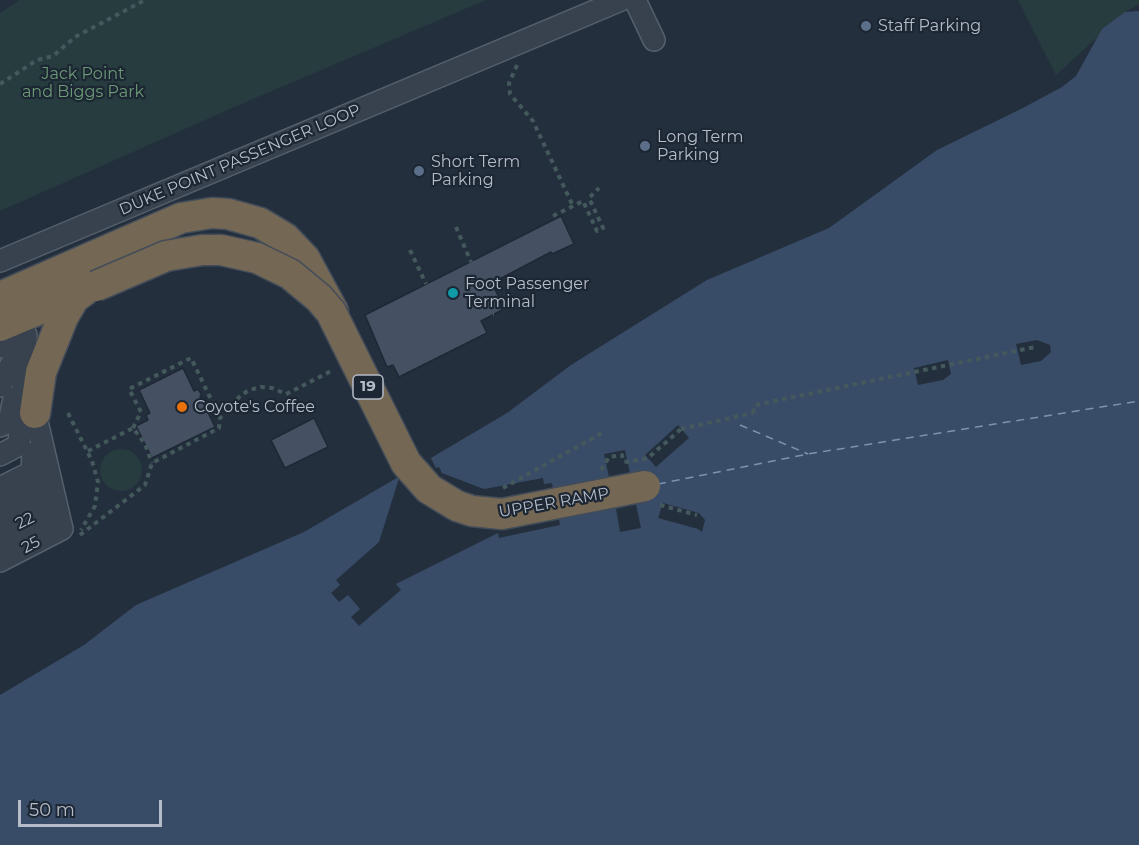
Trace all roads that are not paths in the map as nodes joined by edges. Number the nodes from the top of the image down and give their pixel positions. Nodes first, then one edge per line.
1 (621, 0) edge
2 (635, 0) edge
3 (654, 40) dead end
4 (0, 261) edge
5 (75, 262) junction
6 (91, 288) junction
7 (0, 297) edge
8 (15, 330) edge
9 (0, 354) edge
10 (0, 362) edge
11 (0, 373) edge
12 (0, 386) edge
13 (0, 455) edge
14 (25, 458) edge
15 (0, 460) edge
16 (0, 470) edge
17 (0, 479) edge
18 (0, 488) edge
19 (0, 497) edge
20 (0, 506) edge
21 (0, 516) edge
22 (0, 525) edge
23 (0, 534) edge
24 (0, 543) edge
25 (0, 552) edge
26 (0, 561) edge

1 - 4 lane, DUKE POINT PASSENGER LOOP
2 - 3 lane
5 - 6 highway, UPPER RAMP / 19, bridge
5 - 7 highway, 19
5 - 8 highway
6 - 8 highway, 19
6 - 14 highway
8 - 9 lane
8 - 10 lane
8 - 11 lane
8 - 12 lane
8 - 13 lane
8 - 14 lane
14 - 15 lane
14 - 16 lane
14 - 17 lane
14 - 18 lane
14 - 19 lane
14 - 20 lane
14 - 21 lane
14 - 22 lane
14 - 23 lane, 22
14 - 24 lane
14 - 25 lane
14 - 26 lane, 25

